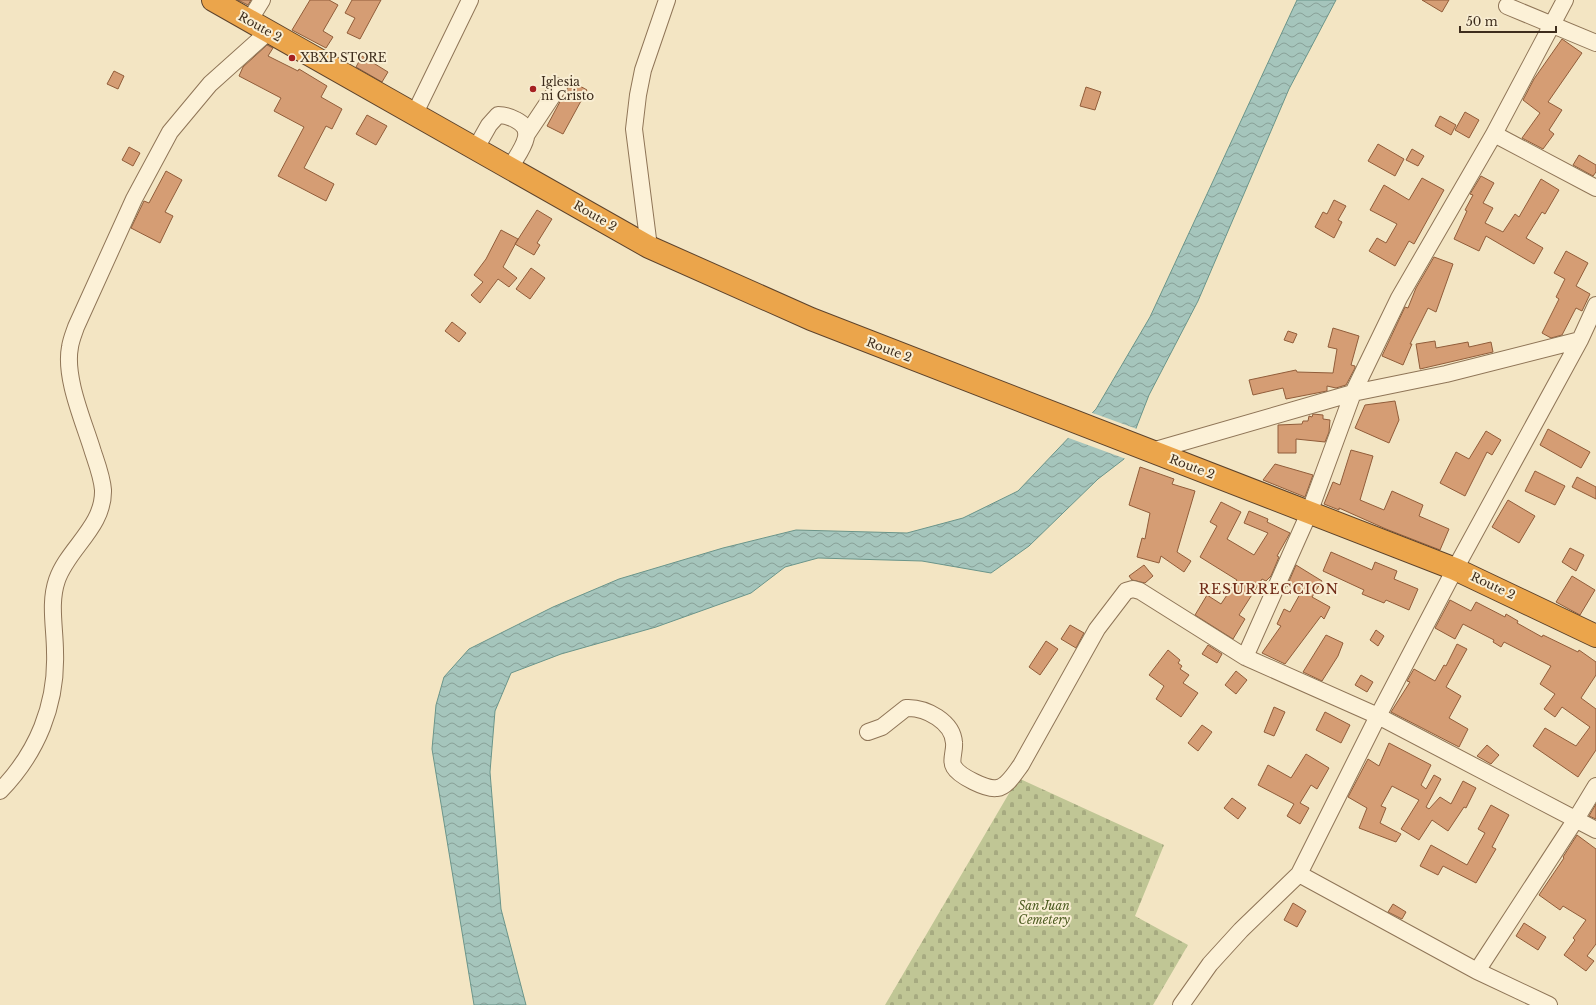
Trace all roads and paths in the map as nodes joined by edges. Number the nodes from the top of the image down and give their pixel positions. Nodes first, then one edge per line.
1 (213, 0) edge
2 (262, 0) edge
3 (470, 0) edge
4 (667, 0) edge
5 (1565, 0) edge
6 (1507, 6) dead end
7 (249, 21) junction
8 (1553, 24) junction
9 (268, 32) junction
10 (1596, 43) edge
11 (559, 86) dead end
12 (415, 113) junction
13 (526, 134) junction
14 (1494, 134) junction
15 (476, 148) junction
16 (510, 168) junction
17 (1596, 188) edge
18 (649, 247) junction
19 (1596, 305) edge
20 (1580, 340) junction
21 (1353, 393) junction
22 (1144, 448) junction
23 (1309, 513) junction
24 (1455, 569) junction
25 (1596, 636) edge
26 (1245, 657) junction
27 (1378, 716) junction
28 (868, 732) dead end
29 (1596, 786) edge
30 (0, 791) edge
31 (1576, 819) junction
32 (1596, 830) edge
33 (1299, 874) junction
34 (1477, 971) junction
35 (1181, 1005) edge
36 (1549, 1005) edge

1 - 7 highway, Route 2
2 - 7 street
3 - 12 street
4 - 18 street
5 - 8 street
6 - 8 street
7 - 9 highway, Route 2
8 - 10 street
8 - 14 street
9 - 12 highway, Route 2
9 - 30 street
11 - 13 street
12 - 15 highway, Route 2
13 - 15 street
13 - 16 street
14 - 17 street
14 - 21 street
15 - 16 highway, Route 2
16 - 18 highway, Route 2
18 - 22 highway, Route 2
19 - 20 street
20 - 21 street
20 - 24 street
21 - 22 street
21 - 23 street
22 - 23 highway, Route 2
23 - 24 highway, Route 2
23 - 26 street
24 - 25 highway, Route 2
24 - 27 street
26 - 27 street
26 - 28 street
27 - 31 street
27 - 33 street
29 - 31 street
31 - 32 street
31 - 34 street
33 - 34 street
33 - 35 street
34 - 36 street

